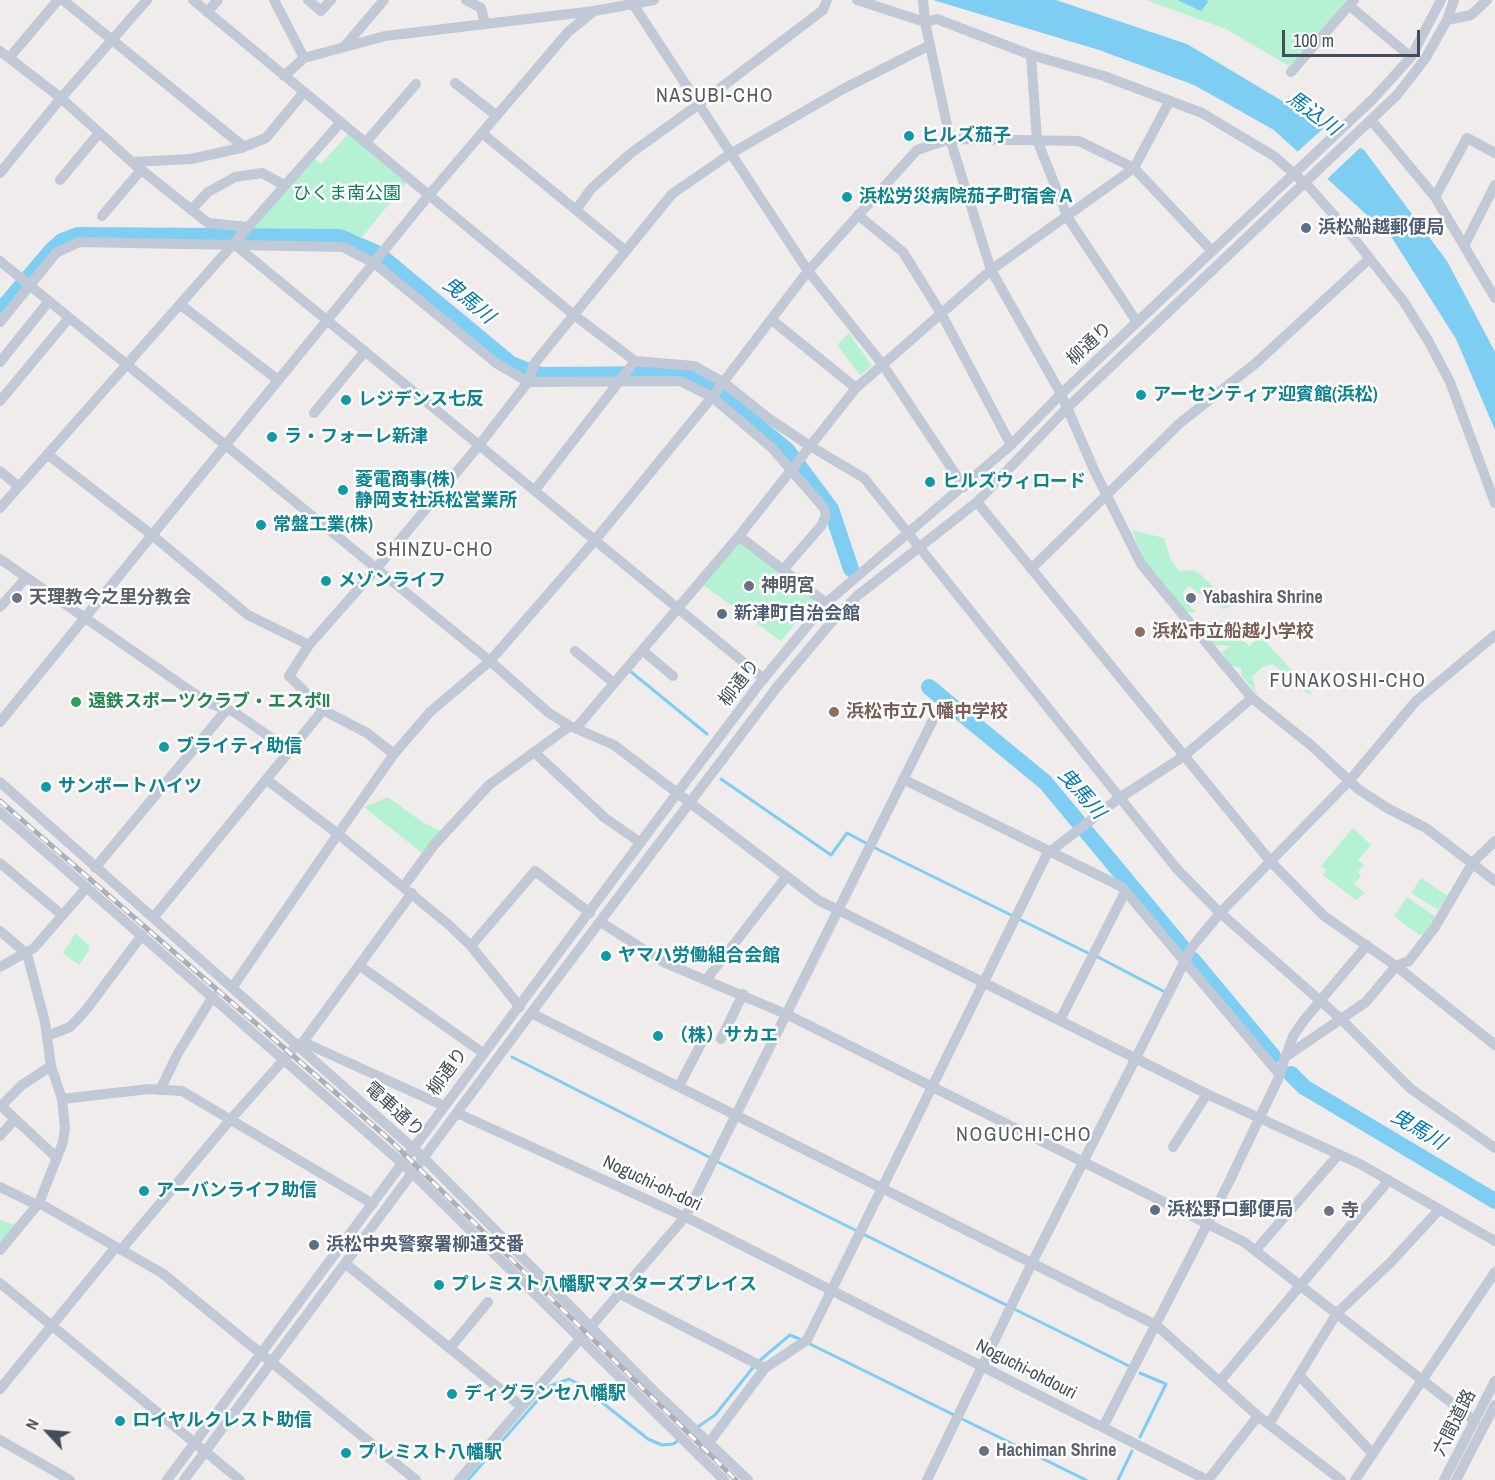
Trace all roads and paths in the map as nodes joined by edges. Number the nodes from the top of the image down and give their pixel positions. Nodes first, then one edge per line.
1 (58, 0) edge
2 (63, 0) edge
3 (147, 0) edge
4 (193, 0) edge
5 (218, 0) edge
6 (308, 0) edge
7 (331, 0) edge
8 (384, 0) edge
9 (466, 0) edge
10 (654, 0) edge
11 (827, 0) edge
12 (857, 0) edge
13 (923, 0) edge
14 (1441, 0) edge
15 (1454, 0) edge
16 (1487, 0) edge
17 (276, 1) edge
18 (1353, 3) edge
19 (633, 4) junction
20 (594, 10) junction
21 (207, 12) junction
22 (925, 18) junction
23 (1447, 20) junction
24 (485, 24) junction
25 (112, 39) junction
26 (930, 45) junction
27 (344, 47) junction
28 (5, 55) edge
29 (1031, 55) junction
30 (1411, 57) junction
31 (304, 58) junction
32 (1291, 72) dead end
33 (284, 76) junction
34 (455, 83) dead end
35 (416, 84) dead end
36 (304, 92) junction
37 (61, 98) junction
38 (1169, 102) junction
39 (698, 105) junction
40 (497, 116) junction
41 (341, 122) junction
42 (1368, 124) junction
43 (99, 133) junction
44 (483, 134) junction
45 (950, 139) junction
46 (1037, 140) junction
47 (366, 142) junction
48 (244, 147) junction
49 (1495, 153) edge
50 (730, 154) junction
51 (132, 162) junction
52 (1134, 168) junction
53 (141, 170) junction
54 (1296, 170) junction
55 (0, 173) edge
56 (60, 180) dead end
57 (1309, 180) junction
58 (284, 185) junction
59 (1495, 185) edge
60 (429, 195) junction
61 (1435, 197) junction
62 (191, 210) junction
63 (576, 210) junction
64 (858, 215) junction
65 (102, 216) dead end
66 (1068, 218) junction
67 (240, 236) junction
68 (1465, 244) junction
69 (626, 251) junction
70 (1212, 251) junction
71 (377, 258) junction
72 (1369, 259) junction
73 (0, 261) edge
74 (991, 270) junction
75 (808, 271) junction
76 (30, 285) junction
77 (1495, 298) edge
78 (49, 301) junction
79 (181, 305) junction
80 (574, 315) junction
81 (942, 315) junction
82 (69, 318) junction
83 (327, 320) junction
84 (772, 320) junction
85 (0, 322) edge
86 (1137, 322) junction
87 (365, 351) junction
88 (0, 362) edge
89 (633, 364) junction
90 (125, 365) junction
91 (883, 365) junction
92 (278, 380) junction
93 (529, 380) junction
94 (620, 380) junction
95 (856, 388) junction
96 (717, 390) junction
97 (1061, 394) junction
98 (0, 401) edge
99 (1067, 408) junction
100 (314, 413) dead end
101 (480, 444) junction
102 (1011, 445) junction
103 (224, 446) junction
104 (810, 446) junction
105 (47, 454) junction
106 (794, 465) junction
107 (0, 471) edge
108 (18, 486) junction
109 (964, 487) junction
110 (535, 490) junction
111 (1106, 495) junction
112 (977, 502) junction
113 (1495, 503) edge
114 (0, 508) edge
115 (907, 534) junction
116 (152, 536) junction
117 (739, 536) junction
118 (596, 539) junction
119 (918, 548) junction
120 (0, 559) edge
121 (376, 569) junction
122 (1030, 569) junction
123 (783, 570) junction
124 (26, 578) junction
125 (826, 603) junction
126 (0, 607) edge
127 (679, 608) junction
128 (85, 620) junction
129 (1495, 635) edge
130 (309, 645) junction
131 (642, 650) junction
132 (575, 651) dead end
133 (489, 661) junction
134 (673, 676) dead end
135 (764, 679) junction
136 (614, 683) junction
137 (1252, 698) junction
138 (941, 704) dead end
139 (227, 709) junction
140 (323, 710) junction
141 (0, 722) edge
142 (573, 726) junction
143 (289, 750) junction
144 (534, 752) junction
145 (394, 754) junction
146 (1184, 756) junction
147 (903, 779) junction
148 (267, 780) junction
149 (1350, 780) junction
150 (0, 782) edge
151 (678, 792) junction
152 (1118, 799) junction
153 (691, 802) junction
154 (0, 812) edge
155 (338, 834) junction
156 (1495, 841) edge
157 (641, 843) junction
158 (1050, 853) junction
159 (1270, 862) junction
160 (1473, 862) junction
161 (0, 863) edge
162 (95, 868) junction
163 (786, 877) junction
164 (1495, 881) edge
165 (87, 887) junction
166 (408, 890) junction
167 (1125, 892) junction
168 (838, 910) junction
169 (1221, 912) junction
170 (590, 913) junction
171 (62, 915) junction
172 (153, 918) junction
173 (602, 922) junction
174 (0, 932) edge
175 (142, 935) junction
176 (1366, 945) junction
177 (471, 946) junction
178 (27, 954) junction
179 (1184, 961) junction
180 (360, 966) junction
181 (1396, 966) junction
182 (0, 967) edge
183 (706, 980) junction
184 (982, 982) junction
185 (232, 988) junction
186 (744, 994) junction
187 (213, 996) junction
188 (1320, 1001) junction
189 (520, 1007) junction
190 (531, 1013) junction
191 (786, 1014) junction
192 (1060, 1020) junction
193 (1341, 1020) junction
194 (47, 1036) junction
195 (722, 1039) dead end
196 (703, 1040) dead end
197 (300, 1043) junction
198 (1495, 1045) edge
199 (483, 1053) junction
200 (1286, 1057) junction
201 (1135, 1058) junction
202 (284, 1060) junction
203 (51, 1066) junction
204 (1280, 1075) junction
205 (931, 1084) junction
206 (680, 1086) junction
207 (160, 1090) junction
208 (1207, 1094) junction
209 (62, 1100) junction
210 (1, 1105) edge
211 (444, 1106) junction
212 (457, 1113) junction
213 (736, 1115) junction
214 (15, 1119) junction
215 (1259, 1119) junction
216 (230, 1120) junction
217 (0, 1136) edge
218 (1173, 1147) dead end
219 (1495, 1148) edge
220 (413, 1150) junction
221 (1339, 1154) junction
222 (423, 1157) junction
223 (57, 1158) junction
224 (1084, 1161) junction
225 (402, 1164) junction
226 (412, 1173) junction
227 (1389, 1180) junction
228 (0, 1187) edge
229 (882, 1187) junction
230 (38, 1204) junction
231 (373, 1204) junction
232 (1439, 1210) junction
233 (685, 1217) junction
234 (1207, 1222) junction
235 (1495, 1241) edge
236 (118, 1249) junction
237 (0, 1250) edge
238 (1255, 1251) junction
239 (1032, 1263) junction
240 (346, 1264) junction
241 (1495, 1272) edge
242 (0, 1283) edge
243 (1299, 1285) junction
244 (831, 1290) junction
245 (618, 1293) junction
246 (488, 1302) dead end
247 (1337, 1313) junction
248 (1156, 1325) junction
249 (51, 1326) junction
250 (591, 1326) junction
251 (580, 1340) junction
252 (450, 1348) junction
253 (262, 1354) junction
254 (272, 1363) junction
255 (981, 1366) junction
256 (765, 1368) junction
257 (1299, 1375) junction
258 (1422, 1379) junction
259 (1220, 1381) junction
260 (1495, 1381) edge
261 (0, 1389) edge
262 (1495, 1405) edge
263 (521, 1406) junction
264 (1258, 1416) junction
265 (1475, 1421) junction
266 (1269, 1424) junction
267 (1103, 1427) junction
268 (0, 1440) edge
269 (195, 1443) junction
270 (710, 1443) junction
271 (206, 1452) junction
272 (1372, 1453) junction
273 (699, 1456) junction
274 (1184, 1468) junction
275 (70, 1480) edge
276 (167, 1480) edge
277 (184, 1480) edge
278 (240, 1480) edge
279 (416, 1480) edge
280 (459, 1480) edge
281 (724, 1480) edge
282 (748, 1480) edge
283 (927, 1480) edge
284 (1179, 1480) edge
285 (1208, 1480) edge
286 (1341, 1480) edge
287 (1355, 1480) edge
288 (1444, 1480) edge
289 (1456, 1480) edge

1 - 28 street
2 - 25 street
3 - 25 street
4 - 21 street
5 - 21 street
6 - 7 street
8 - 27 street
9 - 24 street
10 - 19 street
11 - 39 street
12 - 22 street
13 - 22 street
14 - 30 street, 柳通り
15 - 23 street, 柳通り
16 - 23 street
17 - 31 street
18 - 30 street
18 - 32 street
19 - 20 street
19 - 39 street
20 - 24 street
20 - 40 street
21 - 33 street
22 - 26 street
22 - 29 street
23 - 42 street, 柳通り
24 - 27 street
25 - 37 street
25 - 48 street
26 - 45 street
26 - 50 street
27 - 31 street
28 - 37 street
29 - 38 street
29 - 46 street
30 - 54 street, 柳通り
31 - 33 street
33 - 36 street
34 - 40 street
35 - 47 street
36 - 41 street
36 - 48 street
37 - 43 street
37 - 55 street
38 - 52 street
38 - 54 street
39 - 50 street
39 - 63 street
40 - 44 street
41 - 47 street
41 - 58 street
42 - 57 street, 柳通り
42 - 61 street
43 - 51 street
43 - 56 street
44 - 60 street
44 - 63 street
45 - 46 street
45 - 64 street
45 - 74 street
46 - 52 street
46 - 66 street
47 - 60 street
48 - 51 street
49 - 61 street
50 - 69 street
50 - 75 street
51 - 53 street
52 - 66 street
52 - 70 street
53 - 62 street
53 - 65 street
54 - 57 street
54 - 70 street, 柳通り
57 - 72 street
57 - 99 street, 柳通り
58 - 62 street
58 - 67 street
59 - 68 street
60 - 71 street
60 - 80 street
61 - 68 street
62 - 67 street
63 - 69 street
64 - 75 street
64 - 81 street
66 - 74 street
66 - 86 street
67 - 71 street
67 - 76 street
67 - 79 street
67 - 83 street
68 - 77 street
69 - 80 street
70 - 86 street, 柳通り
71 - 83 street
71 - 93 street
72 - 111 street
72 - 113 street
73 - 76 street
74 - 81 street
74 - 97 street
75 - 84 street
75 - 91 street
76 - 78 street
76 - 85 street
78 - 82 street
78 - 88 street
79 - 90 street
79 - 92 street
80 - 89 street
80 - 93 street
81 - 91 street
81 - 102 street
82 - 90 street
82 - 98 street
83 - 87 street
83 - 92 street
84 - 95 street
84 - 96 street
86 - 97 street, 柳通り
87 - 100 street
87 - 101 street
89 - 94 street
89 - 96 street
90 - 103 street
90 - 105 street
91 - 95 street
91 - 109 street
92 - 103 street
93 - 94 street
93 - 101 street
94 - 96 street
94 - 110 street
95 - 104 street
96 - 104 street
96 - 106 street
96 - 118 street
97 - 99 street
97 - 102 street, 柳通り
99 - 111 street
99 - 112 street, 柳通り
101 - 110 street
101 - 121 street
102 - 109 street, 柳通り
103 - 116 street
103 - 121 street
104 - 106 street
104 - 115 street
105 - 108 street
105 - 116 street
106 - 117 street
106 - 123 street
107 - 108 street
108 - 114 street
109 - 115 street, 柳通り
110 - 118 street
111 - 122 street
111 - 137 street
112 - 119 street, 柳通り
112 - 122 street
115 - 119 street
115 - 125 street, 柳通り
116 - 128 street
116 - 130 street
117 - 123 street
117 - 127 street
118 - 127 street
118 - 133 street
119 - 152 street
119 - 153 street, 柳通り
120 - 124 street
121 - 130 street
121 - 133 street
122 - 146 street
123 - 125 street
124 - 126 street
124 - 128 street
125 - 135 street, 柳通り
127 - 131 street
127 - 135 street
128 - 139 street
128 - 141 street
129 - 149 street
130 - 140 street
131 - 134 street
131 - 136 street
132 - 136 street
133 - 142 street
133 - 145 street
135 - 151 street, 柳通り
136 - 142 street
137 - 146 street
137 - 149 street
138 - 147 street
139 - 143 street
139 - 162 street
140 - 143 street
140 - 145 street
142 - 144 street
142 - 151 street
143 - 148 street
144 - 157 street
144 - 166 street
145 - 155 street
146 - 152 street
146 - 159 street
147 - 158 street
147 - 168 street
148 - 155 street
148 - 172 street
149 - 159 street
149 - 160 street
150 - 162 street, 電車通り
151 - 153 street
151 - 157 street, 柳通り
152 - 158 street
152 - 169 street
153 - 163 street
153 - 173 street, 柳通り
154 - 165 street, 電車通り
155 - 166 street
155 - 185 street
156 - 160 street
157 - 170 street, 柳通り
158 - 167 street
158 - 184 street
159 - 169 street
159 - 176 street
160 - 164 street
160 - 181 street
161 - 171 street
162 - 172 street, 電車通り
163 - 168 street
163 - 183 street
165 - 171 street
165 - 175 street, 電車通り
166 - 177 street
166 - 180 street
167 - 179 street
167 - 192 street
168 - 184 street
168 - 191 street
169 - 179 street
169 - 188 street
170 - 177 street
170 - 189 street, 柳通り
171 - 178 street
172 - 185 street, 電車通り
173 - 183 street
173 - 190 street, 柳通り
174 - 178 street
175 - 187 street, 電車通り
175 - 194 street
176 - 181 street
176 - 188 street
177 - 189 street
178 - 182 street
178 - 194 street
179 - 201 street
179 - 204 street
180 - 197 street
180 - 199 street
181 - 193 street
181 - 198 street
183 - 186 street
184 - 192 street
184 - 205 street
185 - 197 street, 電車通り
186 - 191 street
186 - 195 street
187 - 202 street, 電車通り
187 - 207 street
188 - 193 street
188 - 200 street
189 - 199 street, 柳通り
190 - 206 street
190 - 212 street, 柳通り
191 - 205 street
191 - 213 street
192 - 201 street
193 - 200 street
193 - 219 street
194 - 203 street
196 - 206 street
197 - 202 street
197 - 211 street
197 - 220 street, 電車通り
199 - 211 street, 柳通り
200 - 204 street
201 - 208 street
201 - 224 street
202 - 216 street
202 - 225 street, 電車通り
203 - 209 street
203 - 210 street
204 - 215 street
205 - 224 street
205 - 229 street
206 - 213 street
207 - 209 street
207 - 216 street
208 - 215 street
208 - 218 street
209 - 223 street
210 - 214 street
211 - 220 street, 柳通り
212 - 222 street, 柳通り
212 - 233 street, Noguchi-oh-dori
213 - 229 street
213 - 233 street
214 - 217 street
214 - 223 street
215 - 221 street
215 - 234 street
216 - 231 street
216 - 236 street
220 - 222 street, 電車通り
220 - 225 street, 柳通り
221 - 227 street
221 - 238 street
222 - 226 street, 柳通り
222 - 250 street, 電車通り
223 - 230 street
224 - 234 street
224 - 239 street
225 - 226 street, 電車通り
225 - 231 street, 柳通り
226 - 240 street, 柳通り
226 - 251 street, 電車通り
227 - 232 street
227 - 243 street
228 - 230 street
229 - 239 street
229 - 244 street
230 - 236 street
230 - 237 street
231 - 253 street, 柳通り
232 - 235 street
232 - 247 street
233 - 244 street, Noguchi-oh-dori
233 - 245 street
234 - 238 street
234 - 248 street
236 - 249 street
236 - 253 street
238 - 243 street
239 - 248 street
239 - 255 street
240 - 252 street
240 - 254 street, 柳通り
241 - 258 street
242 - 249 street
243 - 247 street
243 - 259 street
244 - 255 street, Noguchi-ohdouri
244 - 256 street
245 - 250 street
245 - 256 street
246 - 252 street
247 - 257 street
247 - 258 street
248 - 259 street
248 - 267 street
249 - 261 street
249 - 269 street
250 - 251 street
250 - 270 street, 電車通り
251 - 263 street
251 - 273 street, 電車通り
252 - 263 street
253 - 254 street
253 - 269 street, 柳通り
254 - 271 street, 柳通り
254 - 279 street
255 - 267 street, Noguchi-ohdouri
255 - 283 street
256 - 270 street
257 - 266 street
257 - 272 street
258 - 265 street
258 - 272 street
259 - 264 street
260 - 265 street, 六間道路
262 - 289 street, 六間道路
263 - 280 street
264 - 266 street
264 - 285 street
265 - 288 street, 六間道路
266 - 286 street
267 - 274 street, Noguchi-ohdouri
268 - 275 street
269 - 271 street
269 - 276 street, 柳通り
270 - 273 street
270 - 282 street, 電車通り
271 - 277 street, 柳通り
271 - 278 street
272 - 287 street
273 - 281 street, 電車通り
274 - 284 street
274 - 285 street, Noguchi-ohdouri

